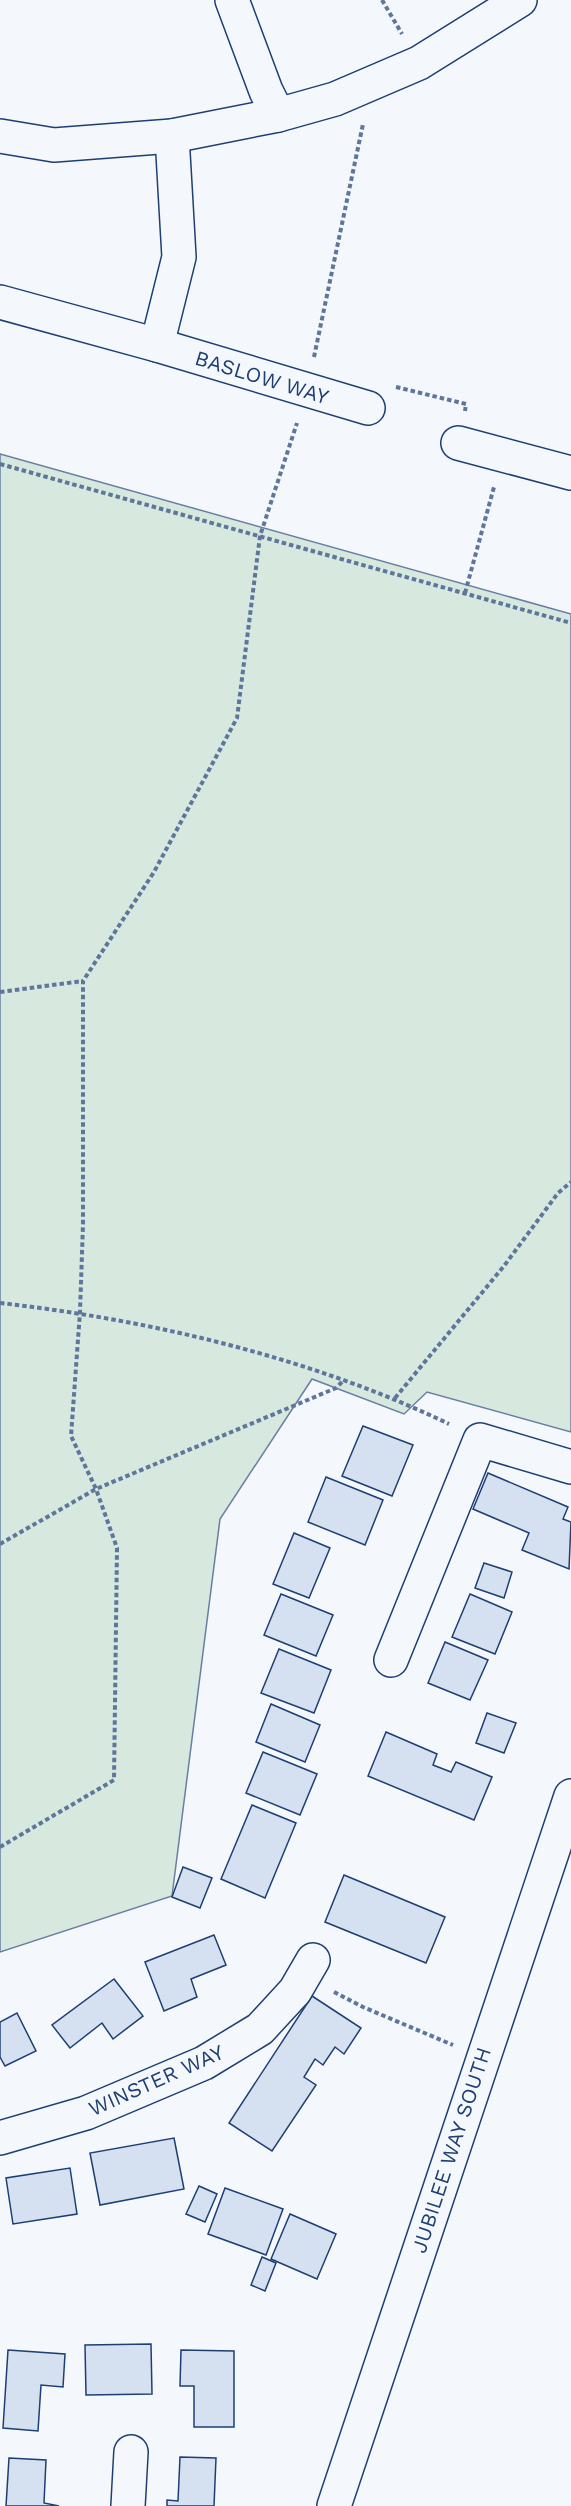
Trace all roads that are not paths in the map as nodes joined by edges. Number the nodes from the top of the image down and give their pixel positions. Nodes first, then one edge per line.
1 (232, 0) edge
2 (520, 0) edge
3 (278, 115) junction
4 (0, 136) edge
5 (172, 136) junction
6 (0, 302) edge
7 (157, 345) junction
8 (368, 408) road end
9 (458, 443) road end
10 (571, 473) edge
11 (571, 1467) edge
12 (391, 1660) dead end
13 (571, 1796) edge
14 (309, 1968) road end
15 (0, 2138) edge
16 (131, 2452) dead end
17 (128, 2506) edge
18 (334, 2506) edge

1 - 3 street
2 - 3 street
3 - 5 street
4 - 5 street
5 - 7 street
6 - 7 street, BASLOW WAY
7 - 8 street, BASLOW WAY
9 - 10 street
11 - 12 street
13 - 18 street, JUBILEE WAY SOUTH
14 - 15 street, WINSTER WAY
16 - 17 street

